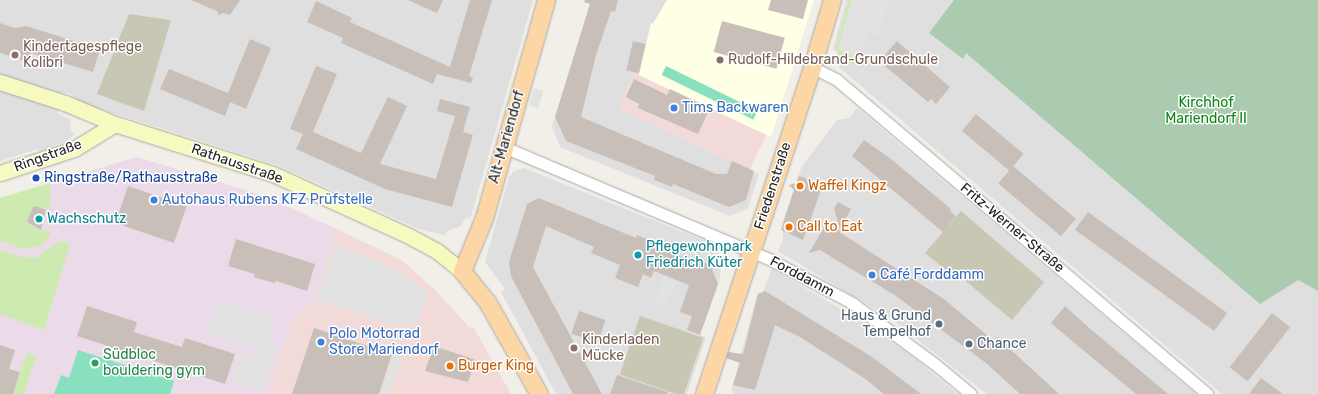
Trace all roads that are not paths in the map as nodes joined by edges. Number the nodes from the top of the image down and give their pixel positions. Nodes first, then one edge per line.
1 (546, 0) edge
2 (832, 0) edge
3 (812, 67) junction
4 (0, 82) edge
5 (115, 124) junction
6 (504, 147) junction
7 (0, 173) edge
8 (752, 251) junction
9 (462, 271) junction
10 (539, 394) edge
11 (704, 394) edge
12 (971, 394) edge
13 (1208, 394) edge

1 - 6 main road, Alt-Mariendorf
2 - 3 main road, Friedenstraße
3 - 8 main road, Friedenstraße
3 - 13 street, Fritz-Werner-Straße
4 - 5 main road, Rathausstraße
5 - 7 main road, Ringstraße
5 - 9 main road, Rathausstraße
6 - 8 street, Forddamm
6 - 9 main road, Alt-Mariendorf
8 - 11 main road, Friedenstraße
8 - 12 street, Forddamm
9 - 10 main road

